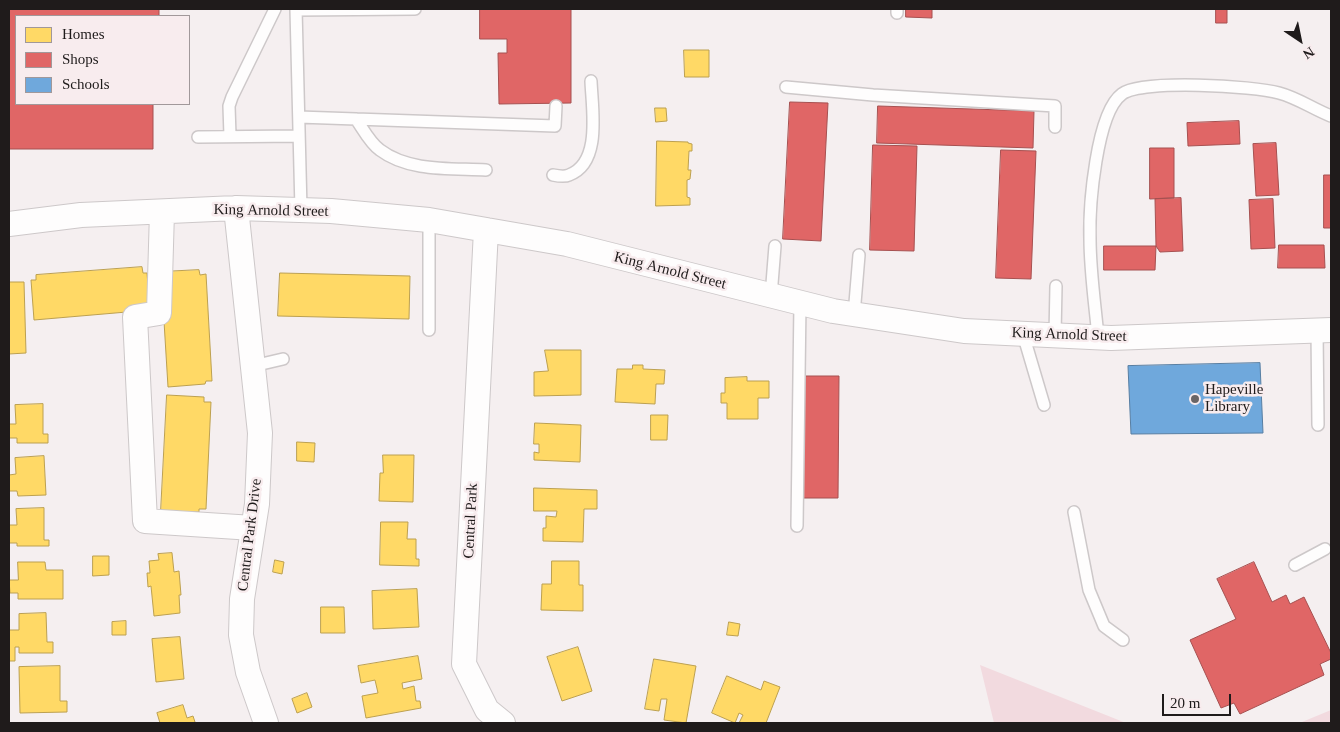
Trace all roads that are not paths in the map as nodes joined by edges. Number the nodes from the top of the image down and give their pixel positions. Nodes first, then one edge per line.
1 (275, 9) edge
2 (415, 9) edge
3 (296, 10) edge
4 (591, 81) dead end
5 (786, 87) dead end
6 (556, 106) dead end
7 (1331, 116) edge
8 (299, 117) junction
9 (356, 119) junction
10 (1055, 127) dead end
11 (230, 136) junction
12 (299, 136) junction
13 (198, 137) dead end
14 (486, 170) dead end
15 (553, 176) dead end
16 (236, 208) junction
17 (301, 210) junction
18 (162, 212) junction
19 (429, 220) junction
20 (9, 224) edge
21 (486, 230) junction
22 (775, 246) dead end
23 (859, 254) dead end
24 (1056, 286) dead end
25 (771, 296) junction
26 (800, 303) junction
27 (854, 315) junction
28 (429, 330) dead end
29 (1324, 330) edge
30 (1023, 334) junction
31 (1055, 335) junction
32 (1098, 337) junction
33 (283, 359) dead end
34 (253, 366) junction
35 (1044, 405) dead end
36 (1318, 426) dead end
37 (1074, 512) dead end
38 (797, 526) dead end
39 (253, 528) junction
40 (1325, 549) dead end
41 (1295, 565) dead end
42 (1123, 640) dead end
43 (266, 723) edge
44 (503, 723) edge

1 - 11 lane
2 - 3 lane
3 - 8 lane
4 - 15 lane
5 - 10 lane
6 - 9 lane
7 - 32 lane
8 - 9 lane
8 - 12 lane
9 - 14 lane
11 - 12 lane
11 - 13 lane
12 - 17 lane
16 - 17 street, King Arnold Street
16 - 18 street, King Arnold Street
16 - 34 street, Central Park Drive
17 - 19 street, King Arnold Street
18 - 20 street, King Arnold Street
18 - 39 street
19 - 21 street, King Arnold Street
19 - 28 lane
21 - 25 street, King Arnold Street
21 - 44 street, Central Park
22 - 25 lane
23 - 27 lane
24 - 31 lane
25 - 26 street, King Arnold Street
26 - 27 street, King Arnold Street
26 - 38 lane
27 - 30 street, King Arnold Street
29 - 32 street, King Arnold Street
29 - 36 lane
30 - 31 street, King Arnold Street
30 - 35 lane
31 - 32 street, King Arnold Street
33 - 34 lane
34 - 39 street, Central Park Drive
37 - 42 lane
39 - 43 street, Central Park Drive
40 - 41 lane

